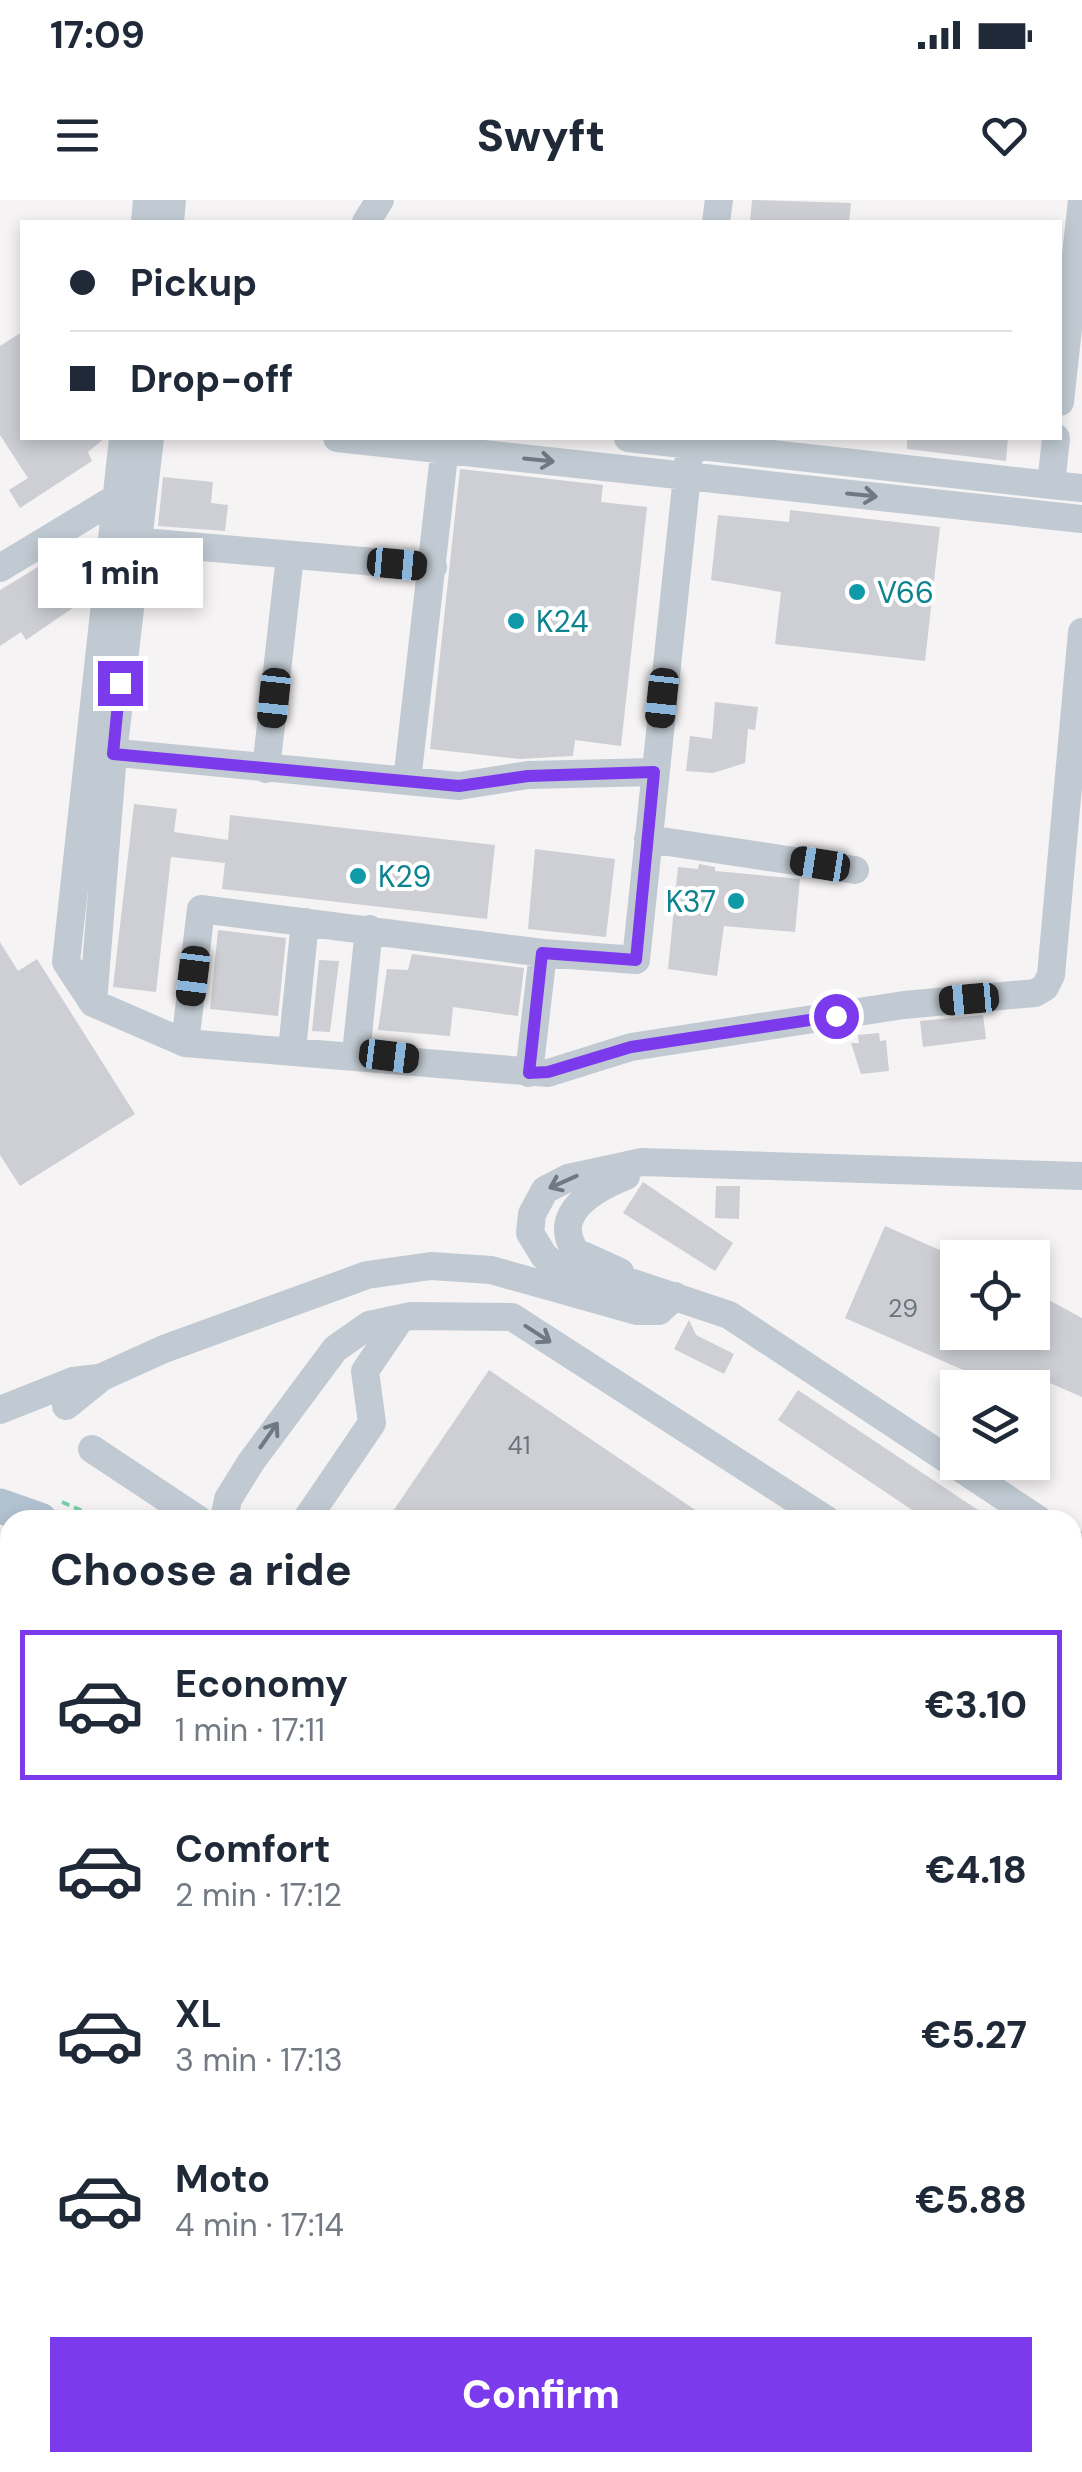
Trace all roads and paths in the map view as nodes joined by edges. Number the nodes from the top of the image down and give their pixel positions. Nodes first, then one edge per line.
1 (1082, 200) edge
2 (1062, 384) edge
3 (122, 440) edge
4 (149, 440) edge
5 (381, 440) edge
6 (1056, 440) edge
7 (690, 441) edge
8 (445, 443) edge
9 (686, 476) junction
10 (1051, 484) junction
11 (1082, 488) edge
12 (116, 498) junction
13 (1082, 520) edge
14 (124, 540) junction
15 (290, 556) junction
16 (433, 567) junction
17 (0, 568) edge
18 (1082, 632) edge
19 (101, 751) junction
20 (266, 769) junction
21 (654, 772) junction
22 (408, 781) junction
23 (648, 839) junction
24 (855, 870) dead end
25 (305, 922) junction
26 (370, 929) junction
27 (542, 953) junction
28 (185, 1043) junction
29 (292, 1050) junction
30 (356, 1054) junction
31 (529, 1073) junction
32 (657, 1164) junction
33 (1082, 1176) edge
34 (633, 1283) junction
35 (674, 1296) junction
36 (401, 1318) junction
37 (102, 1378) junction
38 (66, 1406) dead end
39 (0, 1410) edge
40 (92, 1449) dead end
41 (184, 1510) edge
42 (226, 1510) edge
43 (313, 1510) edge
44 (811, 1510) edge
45 (1024, 1510) edge

1 - 2 lane
3 - 12 lane
4 - 14 lane
5 - 8 lane
6 - 10 lane
7 - 9 lane
7 - 10 lane
8 -> 9 lane
8 - 16 lane
9 -> 13 lane
9 - 21 lane
10 - 11 lane
12 - 14 lane
12 - 17 lane
14 - 15 lane
14 - 19 lane
15 - 16 lane
15 - 20 lane
16 - 22 lane
18 - 31 lane
19 - 20 lane
19 - 28 lane
20 - 22 lane
21 - 22 lane
21 - 23 lane
23 - 24 lane
23 - 27 lane
25 - 26 lane
25 - 28 lane
25 - 29 lane
26 - 27 lane
26 - 30 lane
27 - 31 lane
28 - 29 lane
29 - 30 lane
30 - 31 lane
32 - 33 lane
32 - 34 lane
32 -> 34 lane
34 - 35 lane
35 - 37 lane
35 - 45 lane
42 -> 36 lane
36 - 43 lane
36 -> 44 lane
37 - 38 lane
37 - 39 lane
40 - 41 lane

